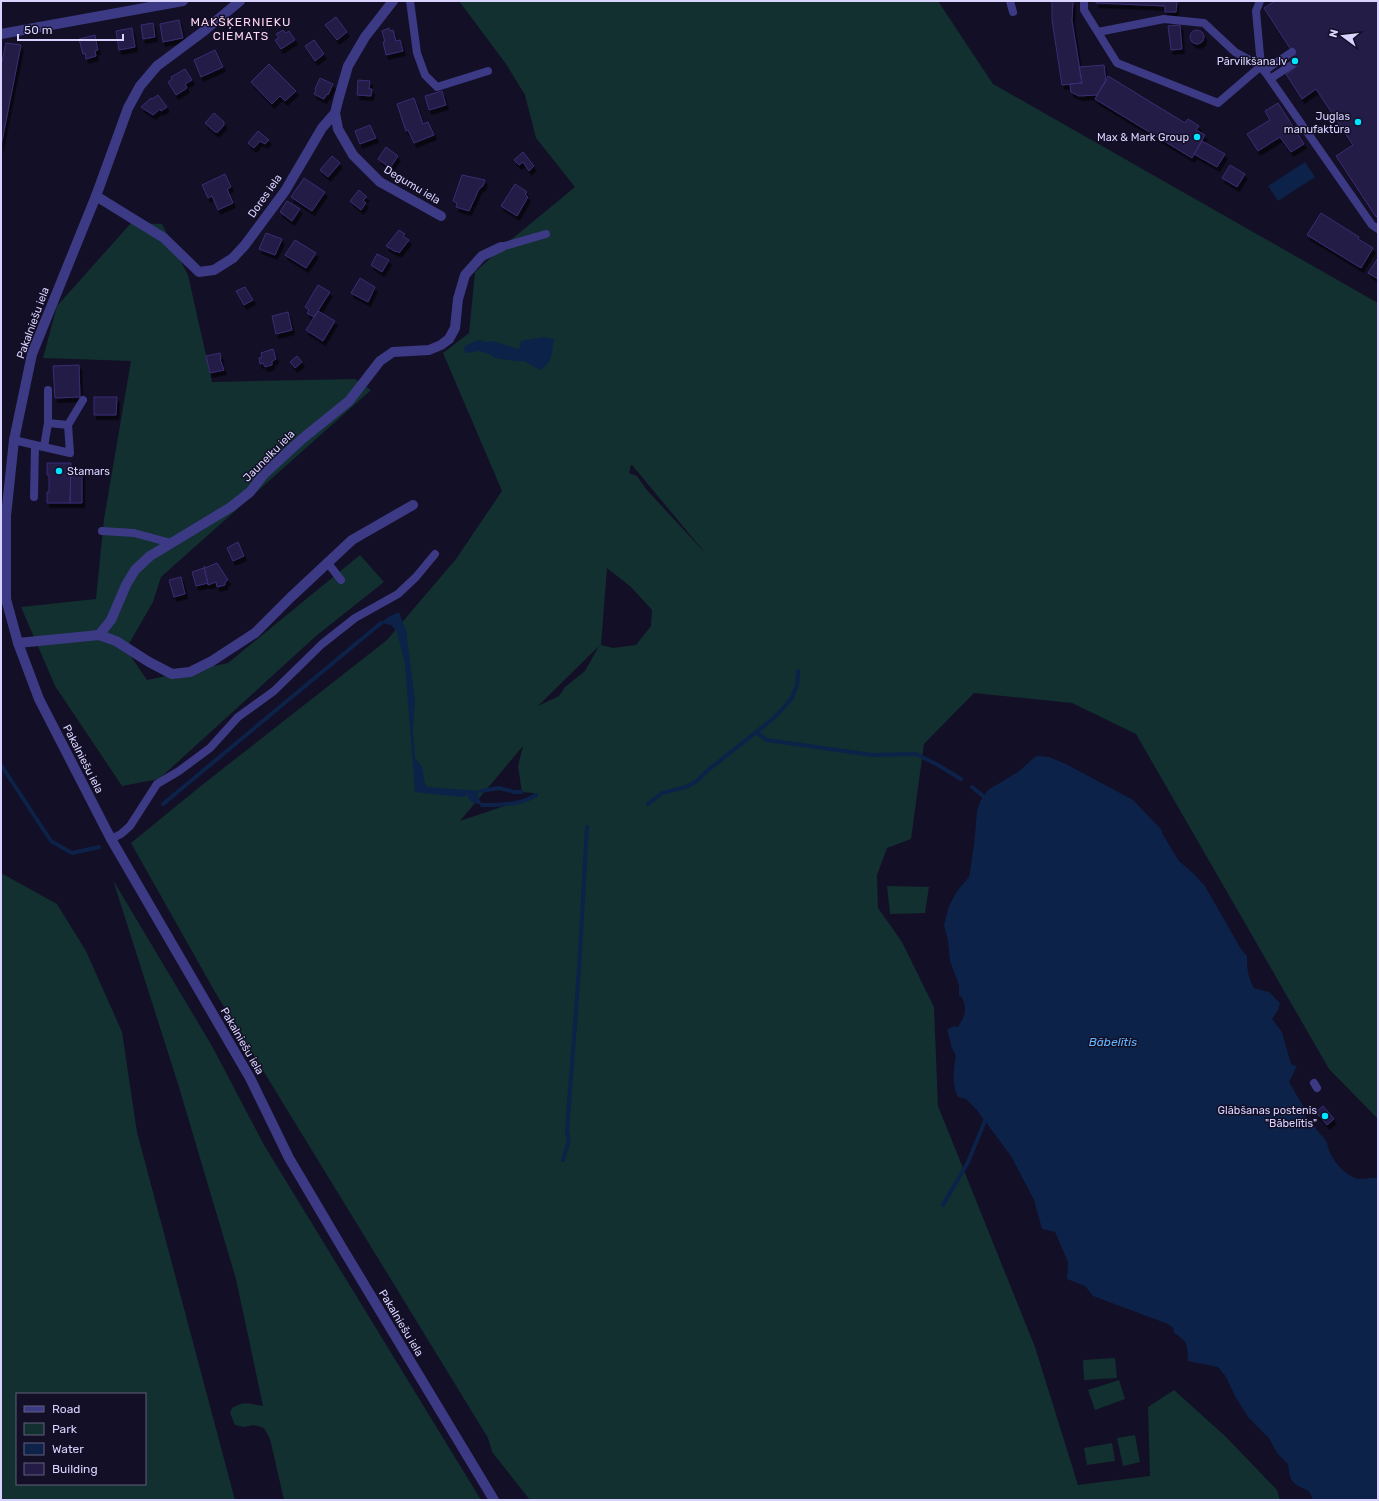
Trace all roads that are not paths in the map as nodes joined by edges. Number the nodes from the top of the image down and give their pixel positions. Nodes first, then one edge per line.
1 (180, 1) edge
2 (240, 1) edge
3 (393, 1) edge
4 (410, 1) edge
5 (1010, 1) edge
6 (1084, 1) edge
7 (1260, 1) edge
8 (1014, 12) dead end
9 (1098, 32) junction
10 (1, 34) edge
11 (1292, 52) dead end
12 (1293, 64) dead end
13 (1262, 69) junction
14 (488, 70) dead end
15 (1270, 79) junction
16 (335, 113) junction
17 (96, 196) junction
18 (441, 216) dead end
19 (1378, 229) edge
20 (546, 234) dead end
21 (501, 247) joint
22 (48, 390) dead end
23 (83, 400) dead end
24 (48, 423) junction
25 (68, 425) junction
26 (14, 440) junction
27 (40, 446) junction
28 (34, 497) dead end
29 (413, 505) dead end
30 (102, 531) dead end
31 (171, 543) junction
32 (435, 554) dead end
33 (327, 562) junction
34 (341, 580) dead end
35 (99, 634) junction
36 (18, 643) junction
37 (111, 839) junction
38 (494, 1500) edge

1 - 10 street
2 - 17 street, Pakalniešu iela
3 - 16 street, Dores iela
4 - 14 lane
5 - 8 lane
6 - 9 lane
7 - 13 lane
9 - 13 lane
9 - 13 lane
11 - 13 lane
12 - 15 lane
13 - 15 lane
15 - 19 lane
16 - 17 street, Dores iela
16 - 18 street, Degumu iela
17 - 26 street, Pakalniešu iela
20 - 21 lane
21 - 31 street, Jaunelku iela
22 - 24 lane
23 - 25 lane
24 - 25 lane
24 - 27 lane
25 - 27 lane
26 - 27 lane
26 - 36 street, Pakalniešu iela
27 - 28 lane
29 - 33 street
30 - 31 lane
31 - 35 street, Jaunelku iela
32 - 37 lane
33 - 34 lane
33 - 35 street
35 - 36 street
36 - 37 street, Pakalniešu iela
37 - 38 street, Pakalniešu iela

